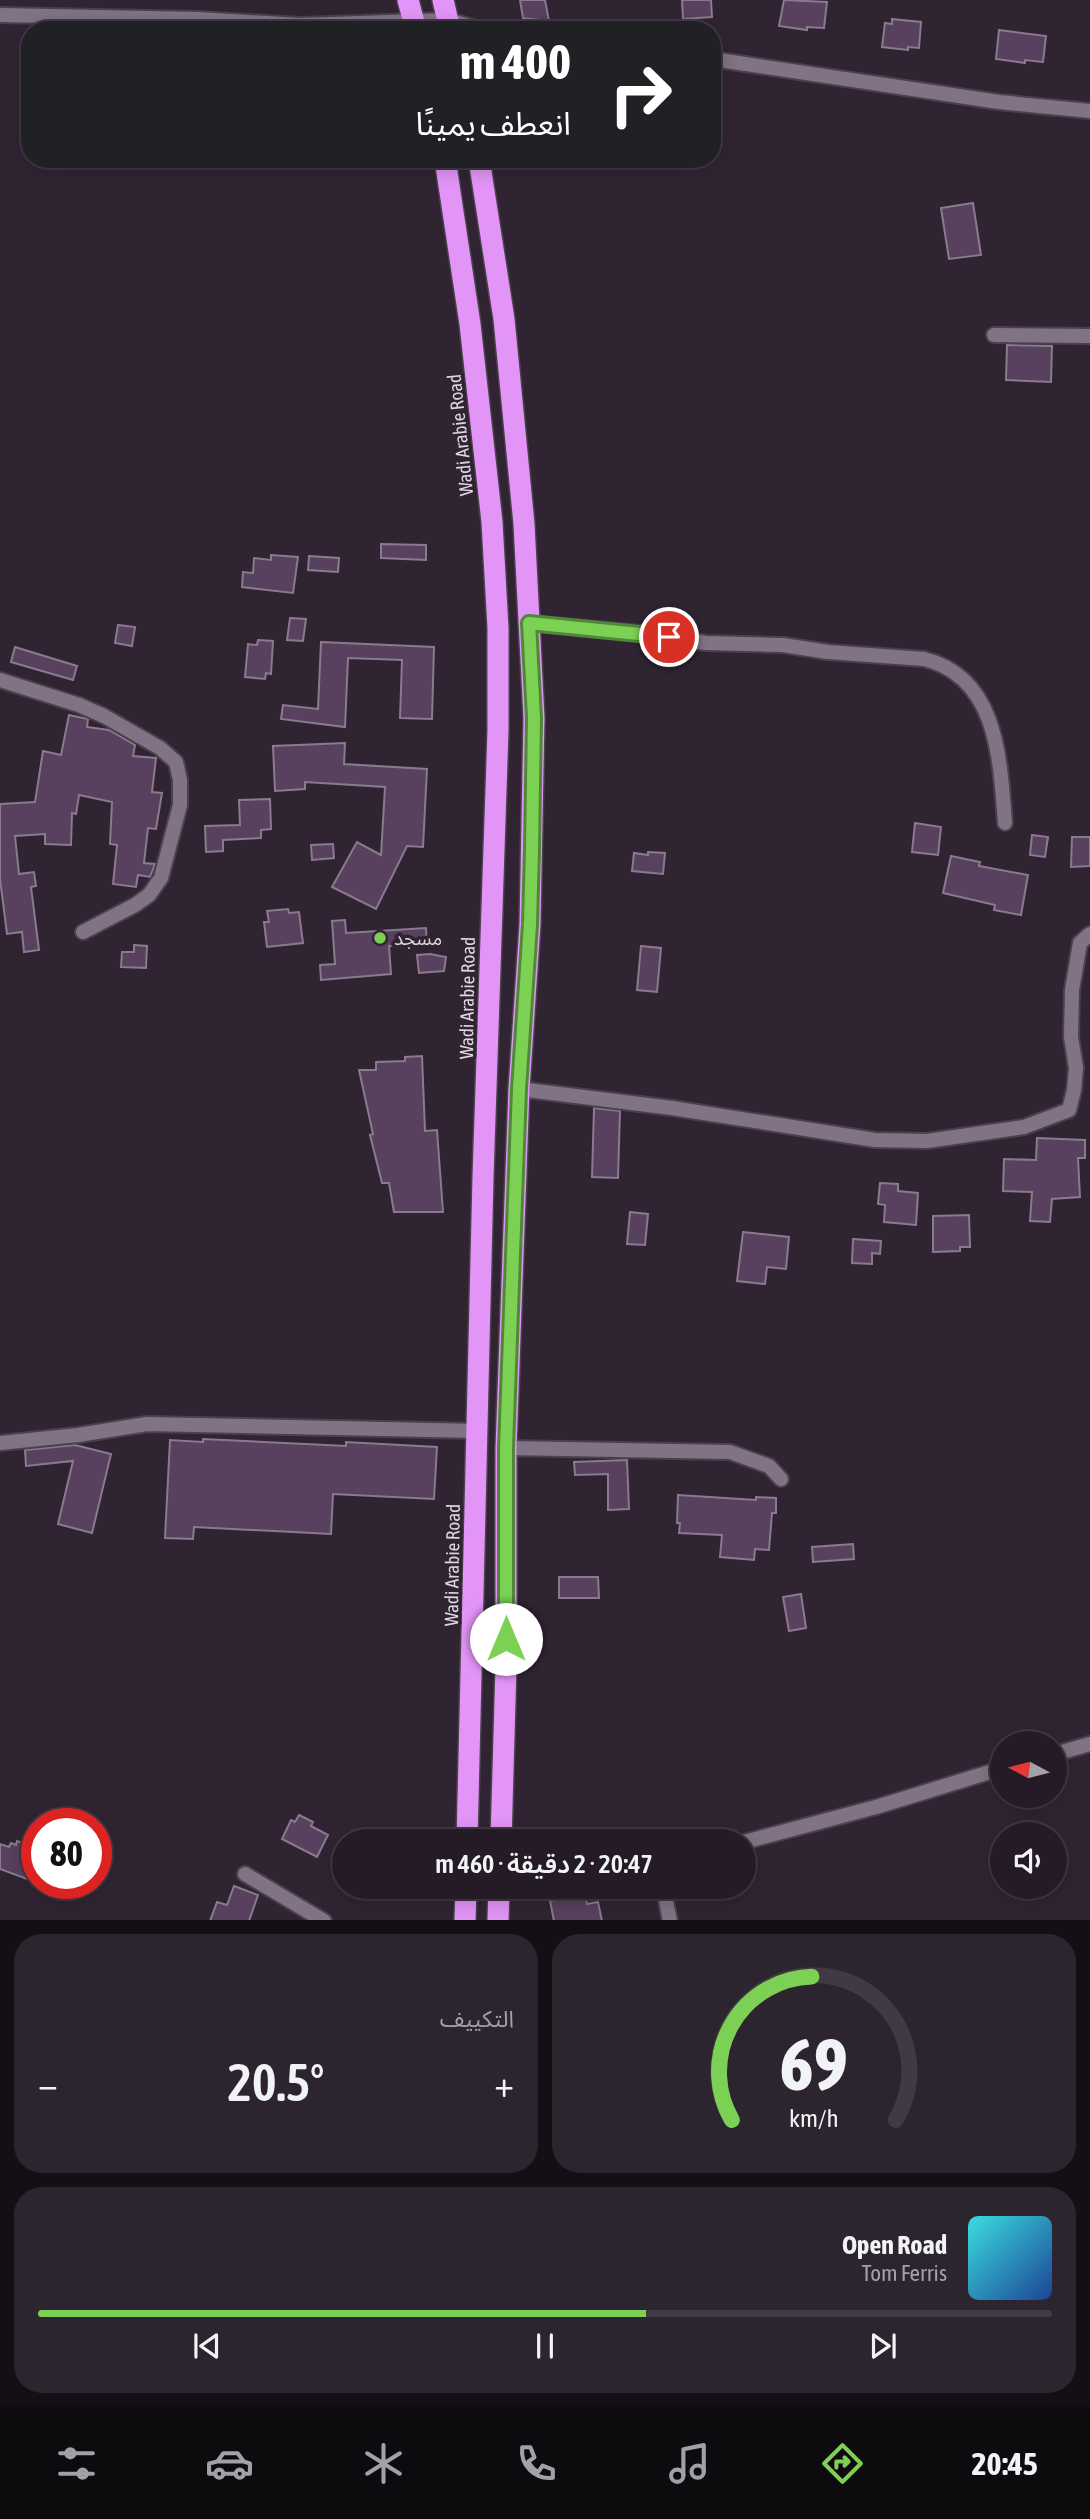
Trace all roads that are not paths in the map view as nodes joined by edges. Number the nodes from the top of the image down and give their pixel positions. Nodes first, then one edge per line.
1 (0, 15) edge
2 (413, 17) edge
3 (447, 17) edge
4 (232, 21) edge
5 (357, 21) edge
6 (721, 60) edge
7 (1090, 111) edge
8 (446, 168) edge
9 (480, 168) edge
10 (994, 335) dead end
11 (1090, 336) edge
12 (529, 623) junction
13 (0, 680) edge
14 (1005, 823) dead end
15 (83, 932) dead end
16 (1090, 934) edge
17 (519, 1089) junction
18 (478, 1431) junction
19 (0, 1443) edge
20 (506, 1448) junction
21 (781, 1479) dead end
22 (1090, 1744) edge
23 (1068, 1750) edge
24 (990, 1772) edge
25 (467, 1829) edge
26 (500, 1829) edge
27 (756, 1839) edge
28 (246, 1874) dead end
29 (466, 1899) edge
30 (499, 1899) edge
31 (666, 1899) edge
32 (324, 1920) edge
33 (465, 1920) edge
34 (498, 1920) edge
35 (670, 1920) edge

1 - 4 street
2 - 3 street
2 - 5 street
6 - 7 street
8 - 18 highway, Wadi Arabie Road
9 - 12 highway
10 - 11 street
12 - 14 street
12 - 17 highway
13 - 15 street
16 - 17 street
17 - 20 highway
18 - 19 street
18 - 25 highway, Wadi Arabie Road
20 - 21 street
20 - 26 highway
22 - 23 street
24 - 27 street
28 - 32 street
29 - 33 highway
30 - 34 highway
31 - 35 street

